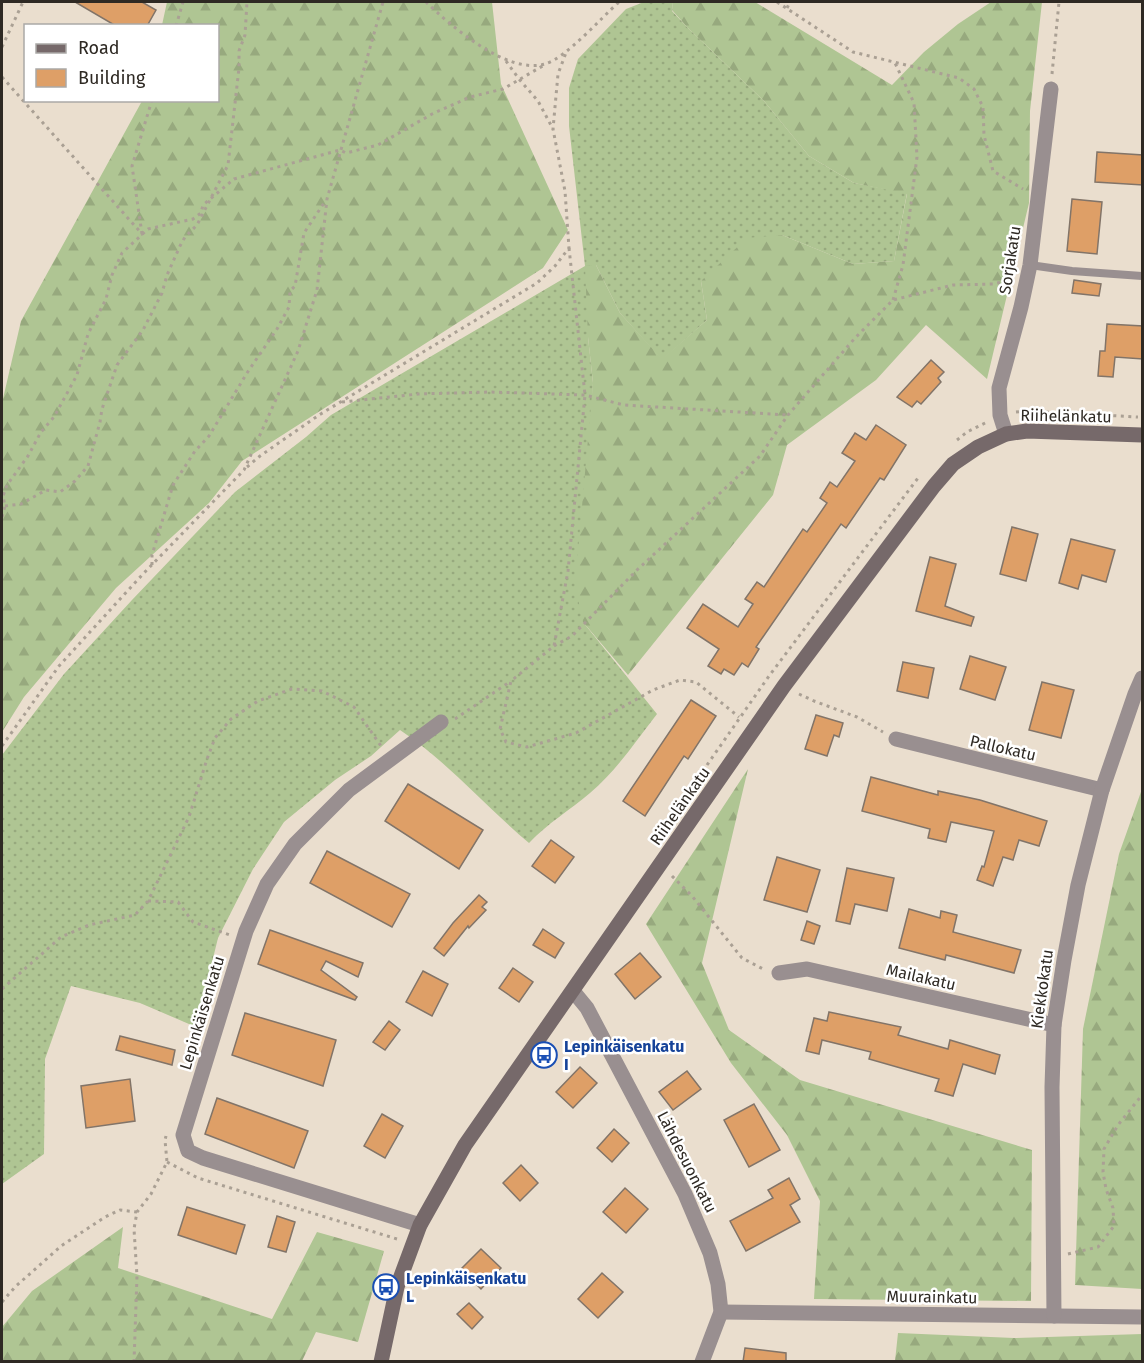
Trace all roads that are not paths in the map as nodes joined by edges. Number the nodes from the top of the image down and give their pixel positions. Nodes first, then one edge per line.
1 (1051, 89) road end
2 (1028, 271) junction
3 (1143, 276) edge
4 (1006, 434) junction
5 (1143, 435) edge
6 (1143, 678) edge
7 (448, 721) road end
8 (896, 740) road end
9 (1102, 789) junction
10 (779, 973) road end
11 (573, 991) junction
12 (1054, 1025) junction
13 (420, 1226) junction
14 (721, 1312) junction
15 (1054, 1316) junction
16 (1143, 1317) edge
17 (381, 1362) edge
18 (702, 1362) edge

1 - 2 street, Sorjakatu
2 - 3 lane
2 - 4 street, Sorjakatu
4 - 5 street, Riihelänkatu
4 - 11 street, Riihelänkatu
6 - 9 street, Kiekkokatu
7 - 13 street, Lepinkäisenkatu
8 - 9 street, Pallokatu
9 - 12 street, Kiekkokatu
10 - 12 street, Mailakatu
11 - 13 street, Riihelänkatu
11 - 14 street, Lähdesuonkatu
12 - 15 street, Kiekkokatu
13 - 17 street, Riihelänkatu
14 - 15 street, Muurainkatu
14 - 18 street, Lähdesuonkatu
15 - 16 street, Muurainkatu

